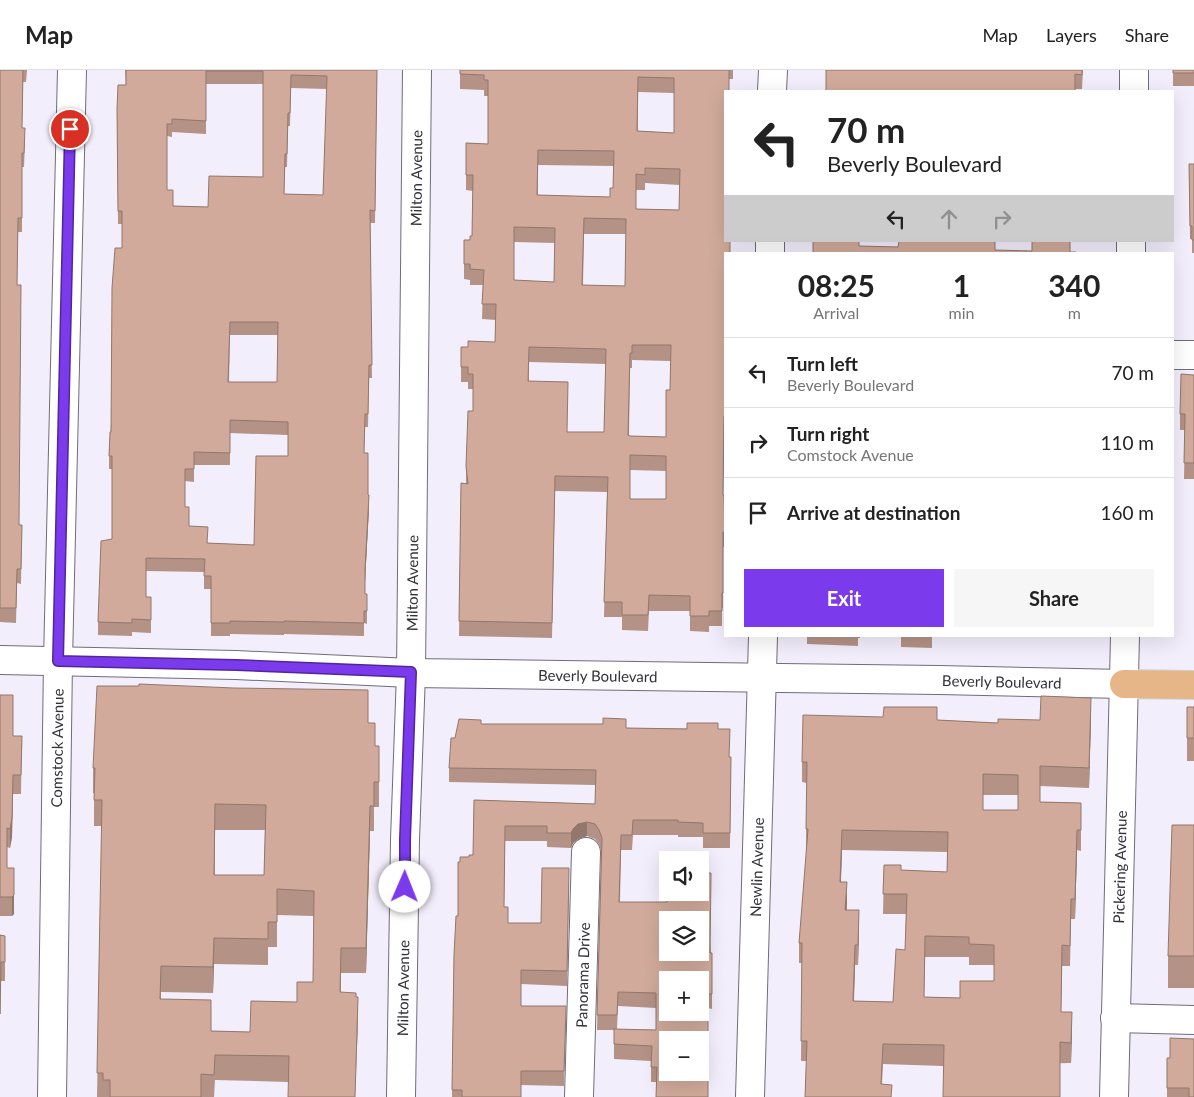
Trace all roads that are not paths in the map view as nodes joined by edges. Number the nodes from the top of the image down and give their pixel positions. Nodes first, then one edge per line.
1 (72, 70) edge
2 (417, 70) edge
3 (773, 70) edge
4 (1134, 70) edge
5 (772, 90) edge
6 (1134, 90) edge
7 (1174, 355) edge
8 (1194, 355) edge
9 (763, 637) edge
10 (1125, 637) edge
11 (0, 660) edge
12 (58, 661) junction
13 (411, 672) junction
14 (762, 677) junction
15 (1124, 684) junction
16 (1194, 685) edge
17 (586, 852) dead end
18 (1115, 1018) junction
19 (1194, 1020) edge
20 (52, 1097) edge
21 (401, 1097) edge
22 (579, 1097) edge
23 (750, 1097) edge
24 (1114, 1097) edge

1 - 12 street, Comstock Avenue
2 - 13 street, Milton Avenue
3 - 5 street
4 - 6 street
7 - 8 street
9 - 14 street, Newlin Avenue
10 - 15 street, Pickering Avenue
11 - 12 street, Beverly Boulevard
12 - 13 street, Beverly Boulevard
12 - 20 street, Comstock Avenue
13 - 14 street, Beverly Boulevard
13 - 21 street, Milton Avenue
14 - 15 street, Beverly Boulevard
14 - 23 street, Newlin Avenue
15 - 16 main road, Beverly Boulevard
15 - 18 street, Pickering Avenue
17 - 22 street, Panorama Drive
18 - 19 street
18 - 24 street, Pickering Avenue

